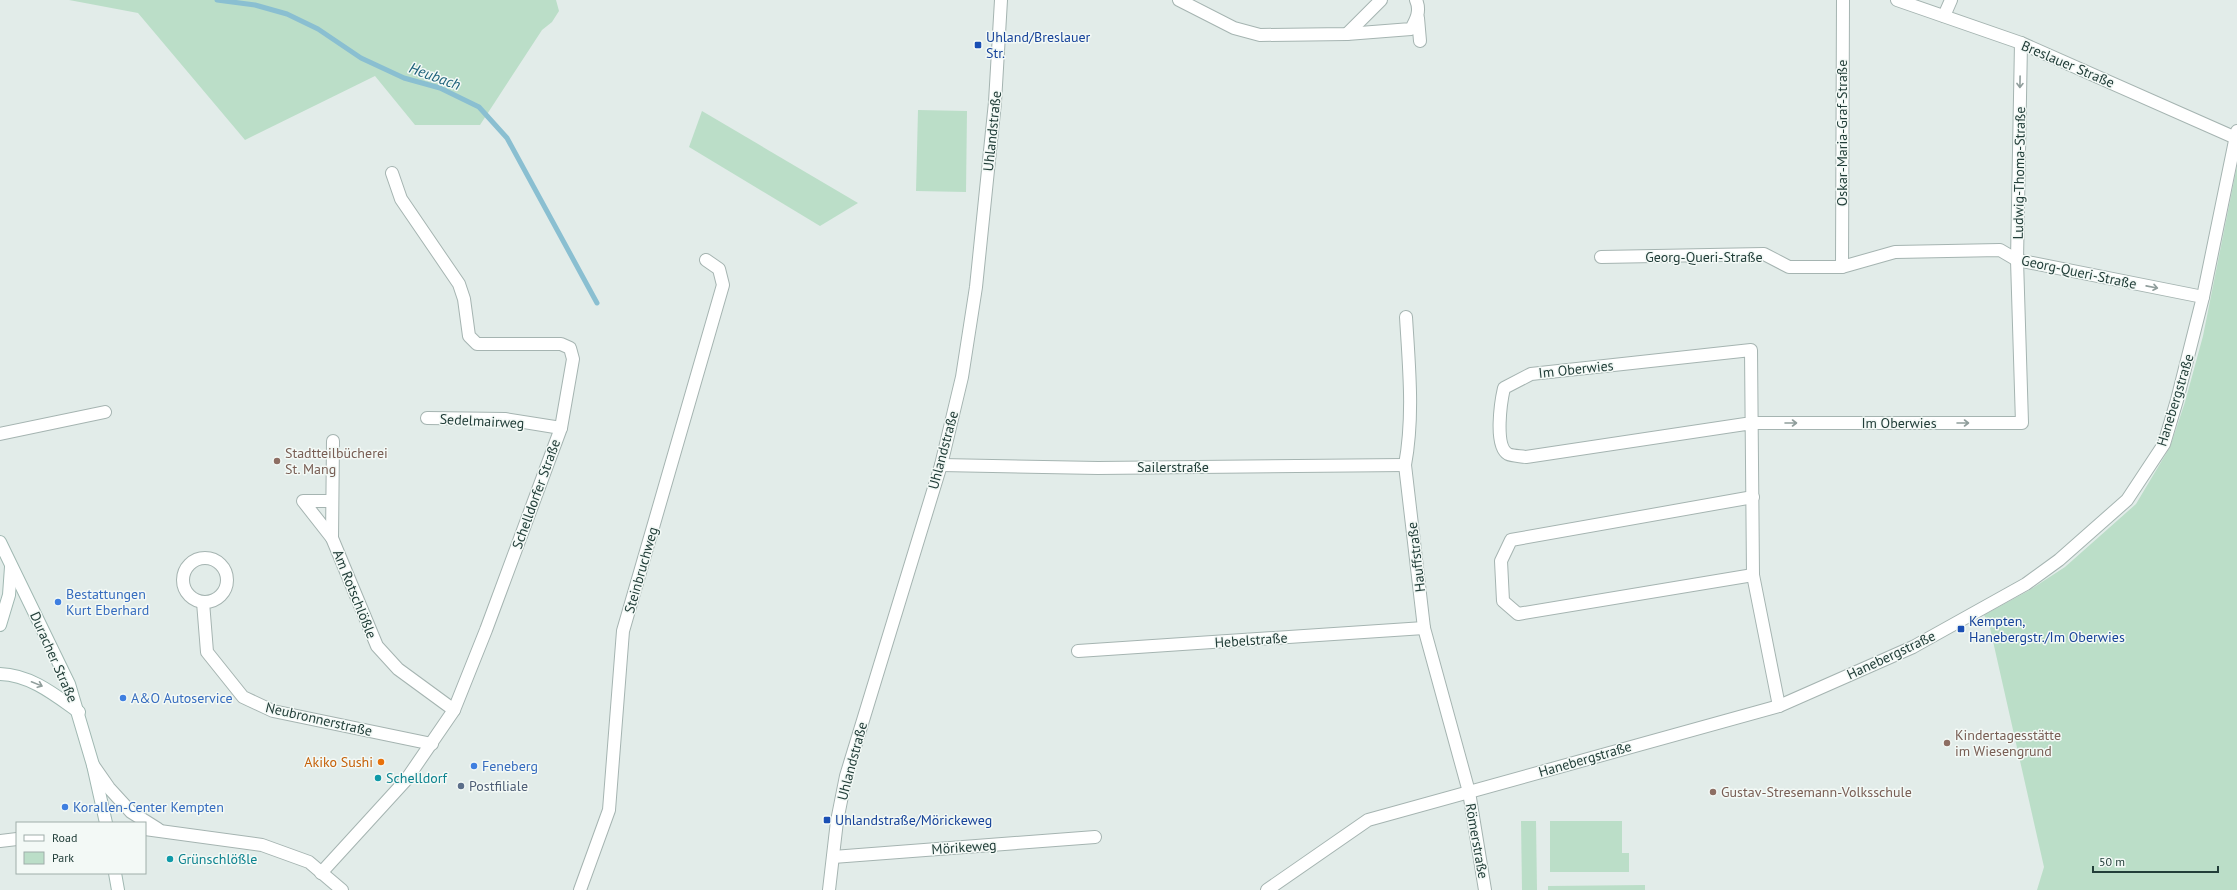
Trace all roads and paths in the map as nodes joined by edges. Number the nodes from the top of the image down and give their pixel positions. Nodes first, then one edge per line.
1 (1000, 0) edge
2 (1179, 0) edge
3 (1381, 0) edge
4 (1416, 0) edge
5 (1843, 0) edge
6 (1897, 0) edge
7 (1951, 0) edge
8 (1944, 16) junction
9 (1418, 18) junction
10 (1347, 34) junction
11 (1420, 41) dead end
12 (2021, 44) junction
13 (2236, 134) edge
14 (392, 173) dead end
15 (1601, 257) dead end
16 (706, 260) dead end
17 (2017, 260) junction
18 (1842, 267) junction
19 (2203, 297) junction
20 (1406, 317) dead end
21 (104, 412) dead end
22 (427, 418) dead end
23 (2022, 423) joint
24 (1752, 424) junction
25 (561, 428) junction
26 (0, 434) edge
27 (333, 441) dead end
28 (940, 465) junction
29 (1405, 465) junction
30 (1753, 497) junction
31 (332, 501) junction
32 (332, 538) junction
33 (0, 542) edge
34 (11, 566) junction
35 (1753, 575) junction
36 (203, 602) dead end
37 (0, 625) edge
38 (1424, 628) junction
39 (1078, 651) dead end
40 (0, 674) edge
41 (1779, 706) junction
42 (454, 710) junction
43 (79, 712) junction
44 (432, 744) junction
45 (93, 765) junction
46 (1469, 792) junction
47 (106, 822) edge
48 (146, 829) edge
49 (159, 830) junction
50 (1095, 837) dead end
51 (16, 839) edge
52 (0, 841) edge
53 (833, 857) junction
54 (321, 873) junction
55 (115, 874) edge
56 (118, 890) edge
57 (342, 890) edge
58 (580, 890) edge
59 (829, 890) edge
60 (1267, 890) edge
61 (1486, 890) edge

1 - 28 street, Uhlandstraße
2 - 10 street
3 - 10 street
4 - 9 street
5 - 18 street, Oskar-Maria-Graf-Straße
6 - 8 street, Breslauer Straße
7 - 8 street
8 - 12 street, Breslauer Straße
9 - 10 street
9 - 11 street
12 - 13 street, Breslauer Straße
12 -> 17 street, Ludwig-Thoma-Straße
13 - 19 street, Hanebergstraße
14 - 25 street, Schelldorfer Straße
15 - 18 street, Georg-Queri-Straße
16 - 58 street, Steinbruchweg
17 - 18 street, Georg-Queri-Straße
17 -> 19 street, Georg-Queri-Straße
17 - 23 street, Ludwig-Thoma-Straße
19 - 41 street, Hanebergstraße
20 - 29 street, Hauffstraße
21 - 26 street
22 - 25 street, Sedelmairweg
24 -> 23 street, Im Oberwies
24 - 24 street, Im Oberwies
24 - 30 street, Im Oberwies
25 - 42 street, Schelldorfer Straße
27 - 31 street, Am Rotschlößle
28 - 29 street, Sailerstraße
28 - 53 street, Uhlandstraße
29 - 38 street, Hauffstraße
30 - 35 street, Im Oberwies
30 - 35 street
31 - 32 street, Am Rotschlößle
31 - 32 street
32 - 42 street, Am Rotschlößle
33 - 34 street, Duracher Straße
34 - 37 street
34 - 43 street, Duracher Straße
35 - 41 street, Im Oberwies
36 - 44 street, Neubronnerstraße
38 - 39 street, Hebelstraße
38 - 46 street, Hauffstraße
40 -> 43 street
41 - 46 street, Hanebergstraße
42 - 44 street, Schelldorfer Straße
43 - 45 street, Duracher Straße
44 - 54 street, Schelldorfer Straße
45 - 47 street, Duracher Straße
45 - 49 street
46 - 60 street, Hanebergstraße
46 - 61 street, Römerstraße
48 - 49 street
49 - 54 street
50 - 53 street, Mörikeweg
51 - 52 street
53 - 59 street, Uhlandstraße
54 - 57 street
55 - 56 street

